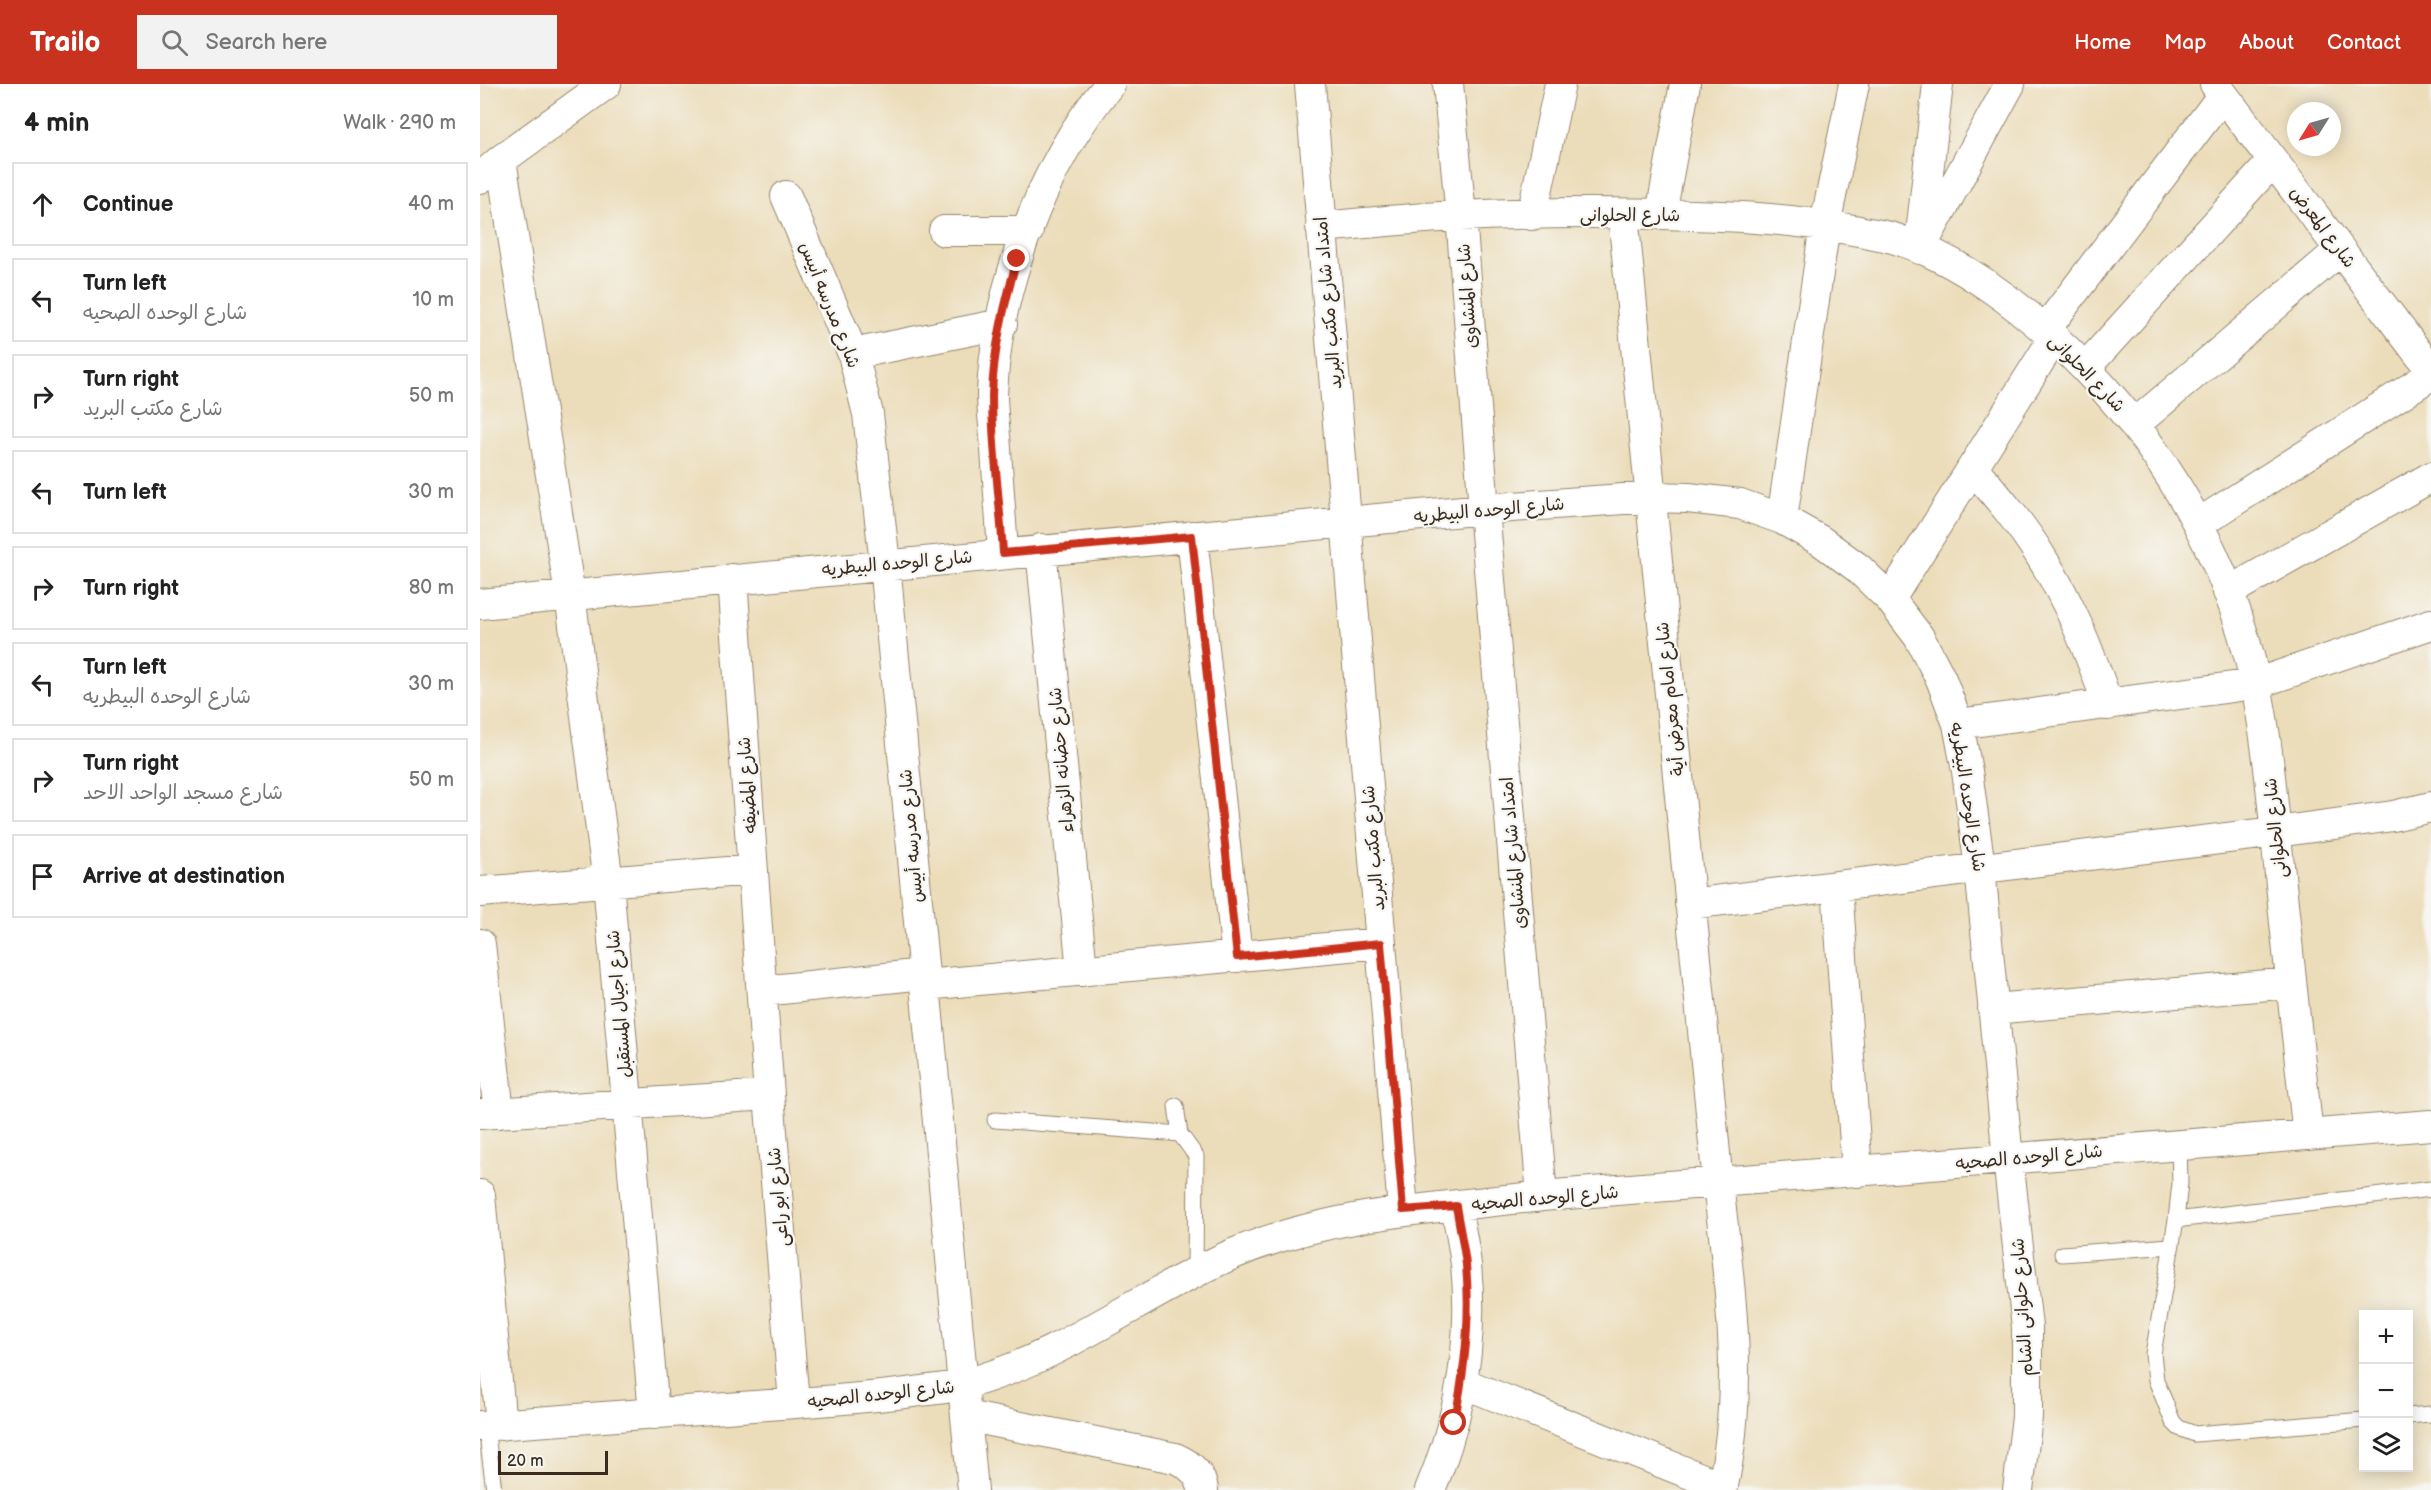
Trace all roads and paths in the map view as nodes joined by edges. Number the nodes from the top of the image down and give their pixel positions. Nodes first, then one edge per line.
1 (606, 84) edge
2 (1310, 84) edge
3 (1448, 84) edge
4 (1560, 84) edge
5 (1685, 84) edge
6 (1854, 84) edge
7 (1938, 84) edge
8 (2010, 84) edge
9 (1101, 88) edge
10 (2219, 89) edge
11 (2273, 161) junction
12 (491, 169) edge
13 (786, 196) dead end
14 (1623, 214) junction
15 (1661, 214) junction
16 (1532, 215) junction
17 (1461, 216) junction
18 (1825, 225) junction
19 (1321, 227) junction
20 (944, 231) dead end
21 (1028, 231) junction
22 (1920, 249) junction
23 (2340, 250) junction
24 (1002, 324) junction
25 (2050, 334) junction
26 (2425, 351) edge
27 (853, 354) junction
28 (2085, 368) junction
29 (2431, 375) edge
30 (2134, 425) junction
31 (1973, 468) junction
32 (2431, 477) edge
33 (1651, 497) junction
34 (1484, 509) junction
35 (1782, 519) junction
36 (1346, 522) junction
37 (2198, 524) junction
38 (1192, 536) junction
39 (1041, 549) junction
40 (1003, 553) junction
41 (885, 564) junction
42 (732, 579) junction
43 (2228, 592) junction
44 (570, 595) junction
45 (1890, 599) junction
46 (480, 604) edge
47 (2431, 624) edge
48 (2255, 684) junction
49 (2108, 705) junction
50 (1958, 724) junction
51 (2431, 807) edge
52 (2276, 832) junction
53 (1980, 868) junction
54 (753, 870) junction
55 (608, 882) junction
56 (1837, 886) junction
57 (480, 892) edge
58 (1690, 904) junction
59 (1381, 943) junction
60 (480, 944) edge
61 (1237, 957) junction
62 (1082, 971) junction
63 (925, 979) junction
64 (2291, 983) junction
65 (762, 991) junction
66 (1994, 1009) junction
67 (769, 1095) junction
68 (627, 1104) junction
69 (1176, 1106) dead end
70 (489, 1113) edge
71 (995, 1120) dead end
72 (2431, 1125) edge
73 (1180, 1134) junction
74 (2307, 1135) junction
75 (2179, 1144) junction
76 (2008, 1159) junction
77 (1857, 1172) junction
78 (1718, 1184) junction
79 (2431, 1189) edge
80 (480, 1195) edge
81 (1542, 1197) junction
82 (1456, 1206) junction
83 (1403, 1210) junction
84 (2176, 1220) junction
85 (2171, 1246) junction
86 (2062, 1254) dead end
87 (1195, 1271) junction
88 (1462, 1383) junction
89 (963, 1385) junction
90 (794, 1402) junction
91 (654, 1414) junction
92 (2431, 1414) edge
93 (966, 1416) junction
94 (2413, 1416) edge
95 (2359, 1420) edge
96 (487, 1436) edge
97 (1723, 1489) edge
98 (494, 1490) edge
99 (973, 1490) edge
100 (1203, 1490) edge
101 (1430, 1490) edge
102 (2018, 1490) edge

1 - 12 street
2 - 19 street, امتداد شارع مكتب البريد
3 - 17 street, شارع المنشاوى
4 - 16 street
5 - 15 street
6 - 18 street
7 - 22 street
8 - 22 street
9 - 21 street
10 - 11 street, شارع المعرض
10 - 25 street
11 - 23 street, شارع المعرض
11 - 28 street
12 - 44 street, شارع اجيال المستقبل
13 - 27 street, شارع مدرسه أبيس
14 - 15 street, شارع الحلوانى
14 - 16 street, شارع الحلوانى
14 - 33 street, شارع امام معرض أية
15 - 18 street, شارع الحلوانى
16 - 17 street, شارع الحلوانى
17 - 19 street, شارع الحلوانى
17 - 34 street, شارع المنشاوى
18 - 22 street, شارع الحلوانى
18 - 35 street
19 - 36 street, امتداد شارع مكتب البريد
20 - 21 street
21 - 24 street
22 - 25 street, شارع الحلوانى
23 - 26 street, شارع المعرض
23 - 30 street
24 - 27 street
24 - 40 street
25 - 28 street, شارع الحلوانى
25 - 31 street
27 - 41 street, شارع مدرسه أبيس
28 - 30 street, شارع الحلوانى
29 - 37 street
30 - 37 street, شارع الحلوانى
31 - 45 street
31 - 49 street
32 - 43 street
33 - 34 street, شارع الوحده البيطريه
33 - 35 street, شارع الوحده البيطريه
33 - 58 street, شارع امام معرض أية
34 - 36 street, شارع الوحده البيطريه
34 - 81 street, امتداد شارع المنشاوى
35 - 45 street, شارع الوحده البيطريه
36 - 38 street, شارع الوحده البيطريه
36 - 59 street, شارع مكتب البريد
37 - 43 street, شارع الحلوانى
38 - 39 street, شارع الوحده البيطريه
38 - 61 street
39 - 40 street, شارع الوحده البيطريه
39 - 62 street, شارع حضانه الزهراء
40 - 41 street, شارع الوحده البيطريه
41 - 42 street, شارع الوحده البيطريه
41 - 63 street, شارع مدرسه أبيس
42 - 44 street, شارع الوحده البيطريه
42 - 54 street, شارع المضيفه
43 - 48 street, شارع الحلوانى
44 - 46 street, شارع الوحده البيطريه
44 - 55 street, شارع اجيال المستقبل
45 - 50 street, شارع الوحده البيطريه
47 - 48 street
48 - 49 street
48 - 52 street, شارع الحلوانى
49 - 50 street
50 - 53 street, شارع الوحده البيطريه
51 - 52 street
52 - 53 street
52 - 64 street, شارع الحلوانى
53 - 56 street
53 - 66 street, شارع الوحده البيطريه
54 - 55 street
54 - 65 street, شارع المضيفه
55 - 57 street
55 - 68 street, شارع اجيال المستقبل
56 - 58 street
56 - 77 street
58 - 78 street, شارع امام معرض أية
59 - 61 street
59 - 83 street, شارع مكتب البريد
60 - 70 street
61 - 62 street
62 - 63 street
63 - 65 street
63 - 89 street, شارع مدرسه أبيس
64 - 66 street
64 - 74 street, شارع الحلوانى
65 - 67 street, شارع ابو راعى
66 - 76 street, شارع الوحده البيطريه
67 - 68 street
67 - 90 street, شارع ابو راعى
68 - 70 street
68 - 91 street, شارع اجيال المستقبل
69 - 73 lane
71 - 73 lane
72 - 74 street, شارع الوحده الصحيه
73 - 87 lane
74 - 75 street, شارع الوحده الصحيه
75 - 76 street, شارع الوحده الصحيه
75 - 84 lane
76 - 77 street, شارع الوحده الصحيه
76 - 102 street, شارع حلوانى الشام
77 - 78 street, شارع الوحده الصحيه
78 - 81 street, شارع الوحده الصحيه
78 - 97 street, شارع امام معرض أية
79 - 84 lane
80 - 96 street
81 - 82 street, شارع الوحده الصحيه
82 - 83 street, شارع الوحده الصحيه
82 - 88 street
83 - 87 street, شارع الوحده الصحيه
84 - 85 lane
85 - 86 lane
85 - 95 lane
87 - 89 street, شارع الوحده الصحيه
88 - 97 street
88 - 101 street
89 - 90 street, شارع الوحده الصحيه
89 - 93 street, شارع مدرسه أبيس
90 - 91 street, شارع الوحده الصحيه
91 - 96 street, شارع الوحده الصحيه
92 - 94 lane
93 - 99 street, شارع مدرسه أبيس
93 - 100 street
96 - 98 lane

